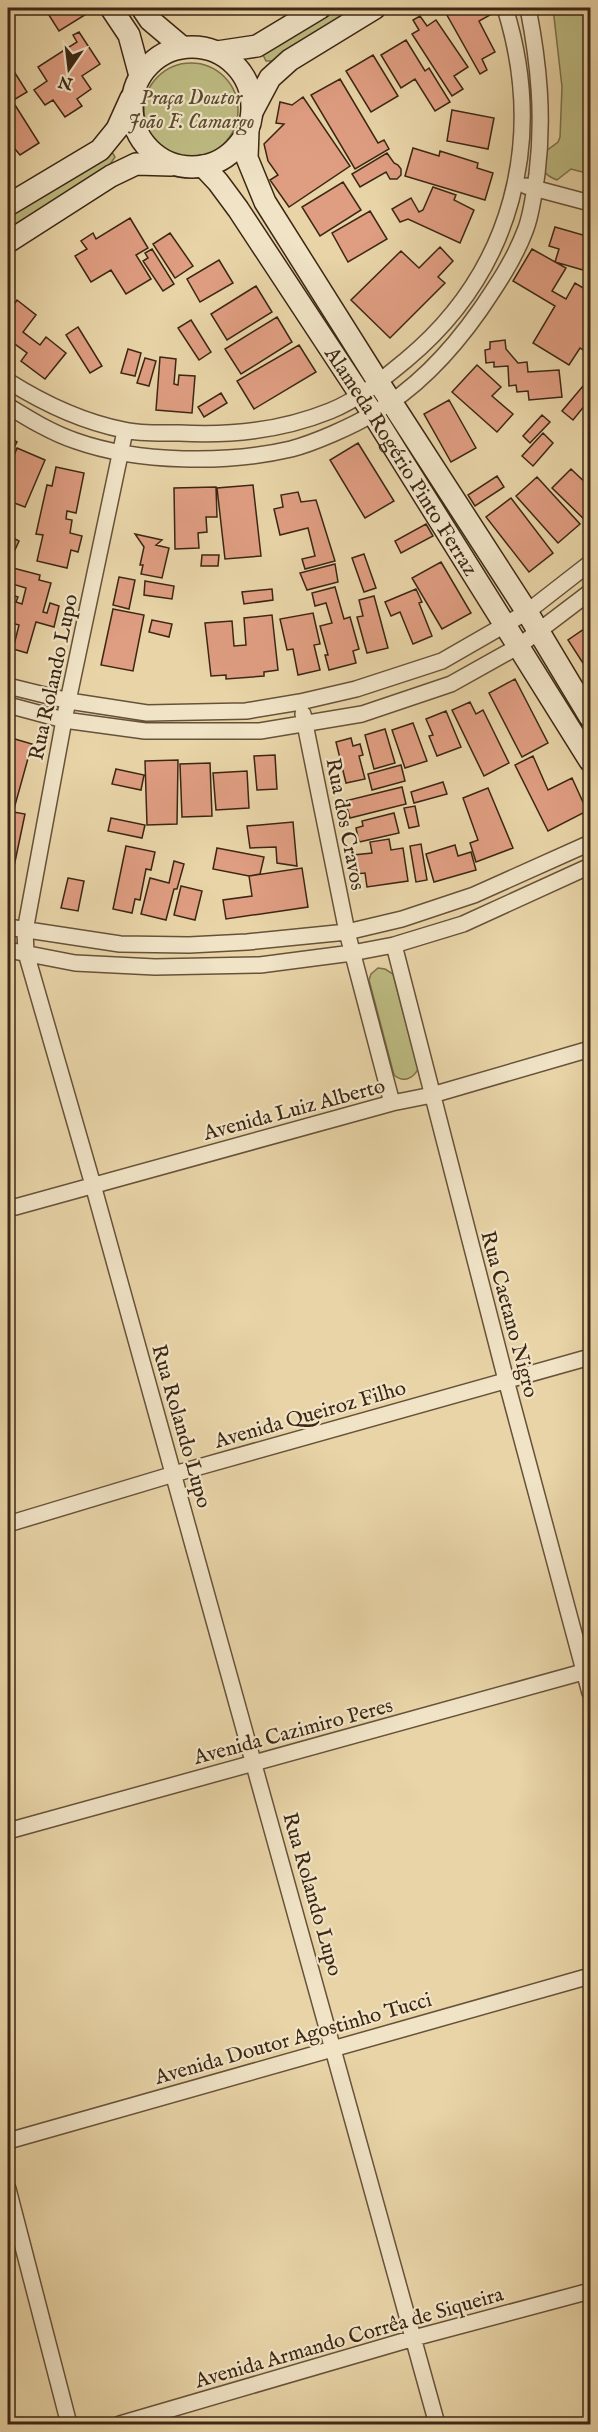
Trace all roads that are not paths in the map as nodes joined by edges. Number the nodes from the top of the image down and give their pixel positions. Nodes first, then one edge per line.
1 (111, 8) edge
2 (142, 8) edge
3 (320, 8) edge
4 (375, 8) edge
5 (505, 8) edge
6 (528, 8) edge
7 (182, 47) junction
8 (217, 51) junction
9 (136, 84) junction
10 (251, 120) junction
11 (175, 165) junction
12 (203, 166) junction
13 (514, 184) junction
14 (535, 189) junction
15 (591, 203) edge
16 (8, 205) edge
17 (8, 242) edge
18 (8, 381) edge
19 (369, 388) junction
20 (391, 401) junction
21 (8, 406) edge
22 (374, 414) junction
23 (125, 431) junction
24 (121, 453) junction
25 (591, 563) edge
26 (591, 592) edge
27 (527, 612) junction
28 (505, 626) junction
29 (540, 632) junction
30 (519, 646) junction
31 (8, 686) edge
32 (69, 702) junction
33 (300, 702) junction
34 (8, 705) edge
35 (591, 717) edge
36 (64, 720) junction
37 (304, 725) junction
38 (591, 761) edge
39 (591, 843) edge
40 (591, 866) edge
41 (8, 927) edge
42 (25, 931) junction
43 (346, 932) junction
44 (394, 945) junction
45 (8, 950) edge
46 (26, 953) junction
47 (352, 953) junction
48 (591, 1048) edge
49 (432, 1095) junction
50 (392, 1103) junction
51 (93, 1185) junction
52 (8, 1209) edge
53 (591, 1357) edge
54 (506, 1380) junction
55 (174, 1474) junction
56 (8, 1524) edge
57 (587, 1671) edge
58 (591, 1693) edge
59 (254, 1763) junction
60 (8, 1831) edge
61 (591, 1976) edge
62 (335, 2049) junction
63 (8, 2141) edge
64 (8, 2189) edge
65 (591, 2291) edge
66 (414, 2338) junction
67 (69, 2424) edge
68 (120, 2424) edge
69 (437, 2424) edge

1 - 9 street
2 - 7 street
3 - 8 street
4 - 10 street
5 - 13 street
6 - 14 street
7 - 8 street
7 - 9 street
8 - 10 street
9 - 11 street
9 - 16 street
10 - 12 street
10 - 19 street, Alameda Rogério Pinto Ferraz
11 - 12 street
11 - 17 street
12 - 19 street, Alameda Rogério Pinto Ferraz
13 - 14 street
13 - 19 street
14 - 15 street
14 - 20 street
18 - 23 street
19 - 20 street, Alameda Rogério Pinto Ferraz
19 - 22 street, Alameda Rogério Pinto Ferraz
19 - 23 street
20 - 22 street
20 - 27 street, Alameda Rogério Pinto Ferraz
21 - 24 street
22 - 24 street
22 - 28 street, Alameda Rogério Pinto Ferraz
23 - 24 street, Rua Rolando Lupo
24 - 32 street, Rua Rolando Lupo
25 - 27 street
26 - 29 street
27 - 28 street
27 - 29 street, Alameda Rogério Pinto Ferraz
28 - 30 street, Alameda Rogério Pinto Ferraz
28 - 33 street
29 - 30 street
29 - 35 street, Alameda Rogério Pinto Ferraz
30 - 37 street
30 - 38 street, Alameda Rogério Pinto Ferraz
31 - 32 street
32 - 33 street
32 - 36 street, Rua Rolando Lupo
33 - 37 street, Rua dos Cravos
34 - 36 street
36 - 37 street
36 - 42 street, Rua Rolando Lupo
37 - 43 street, Rua dos Cravos
39 - 43 street
40 - 44 street
41 - 42 street
42 - 43 street
42 - 46 street, Rua Rolando Lupo
43 - 47 street, Rua dos Cravos
44 - 47 street
44 - 49 street, Rua Caetano Nigro
45 - 46 street
46 - 47 street
46 - 51 street, Rua Rolando Lupo
47 - 50 street
48 - 49 street, Avenida Luiz Alberto
49 - 50 street, Avenida Luiz Alberto
49 - 54 street, Rua Caetano Nigro
50 - 51 street, Avenida Luiz Alberto
51 - 52 street, Avenida Luiz Alberto
51 - 55 street, Rua Rolando Lupo
53 - 54 street, Avenida Queiroz Filho
54 - 55 street, Avenida Queiroz Filho
54 - 57 street, Rua Caetano Nigro
55 - 56 street, Avenida Queiroz Filho
55 - 59 street, Rua Rolando Lupo
57 - 58 street, Rua Caetano Nigro
57 - 59 street, Avenida Cazimiro Peres
59 - 60 street, Avenida Cazimiro Peres
59 - 62 street, Rua Rolando Lupo
61 - 62 street, Avenida Doutor Agostinho Tucci
62 - 63 street, Avenida Doutor Agostinho Tucci
62 - 66 street, Rua Rolando Lupo
64 - 67 street
65 - 66 street, Avenida Armando Corrêa de Siqueira
66 - 68 street, Avenida Armando Corrêa de Siqueira
66 - 69 street, Rua Rolando Lupo

